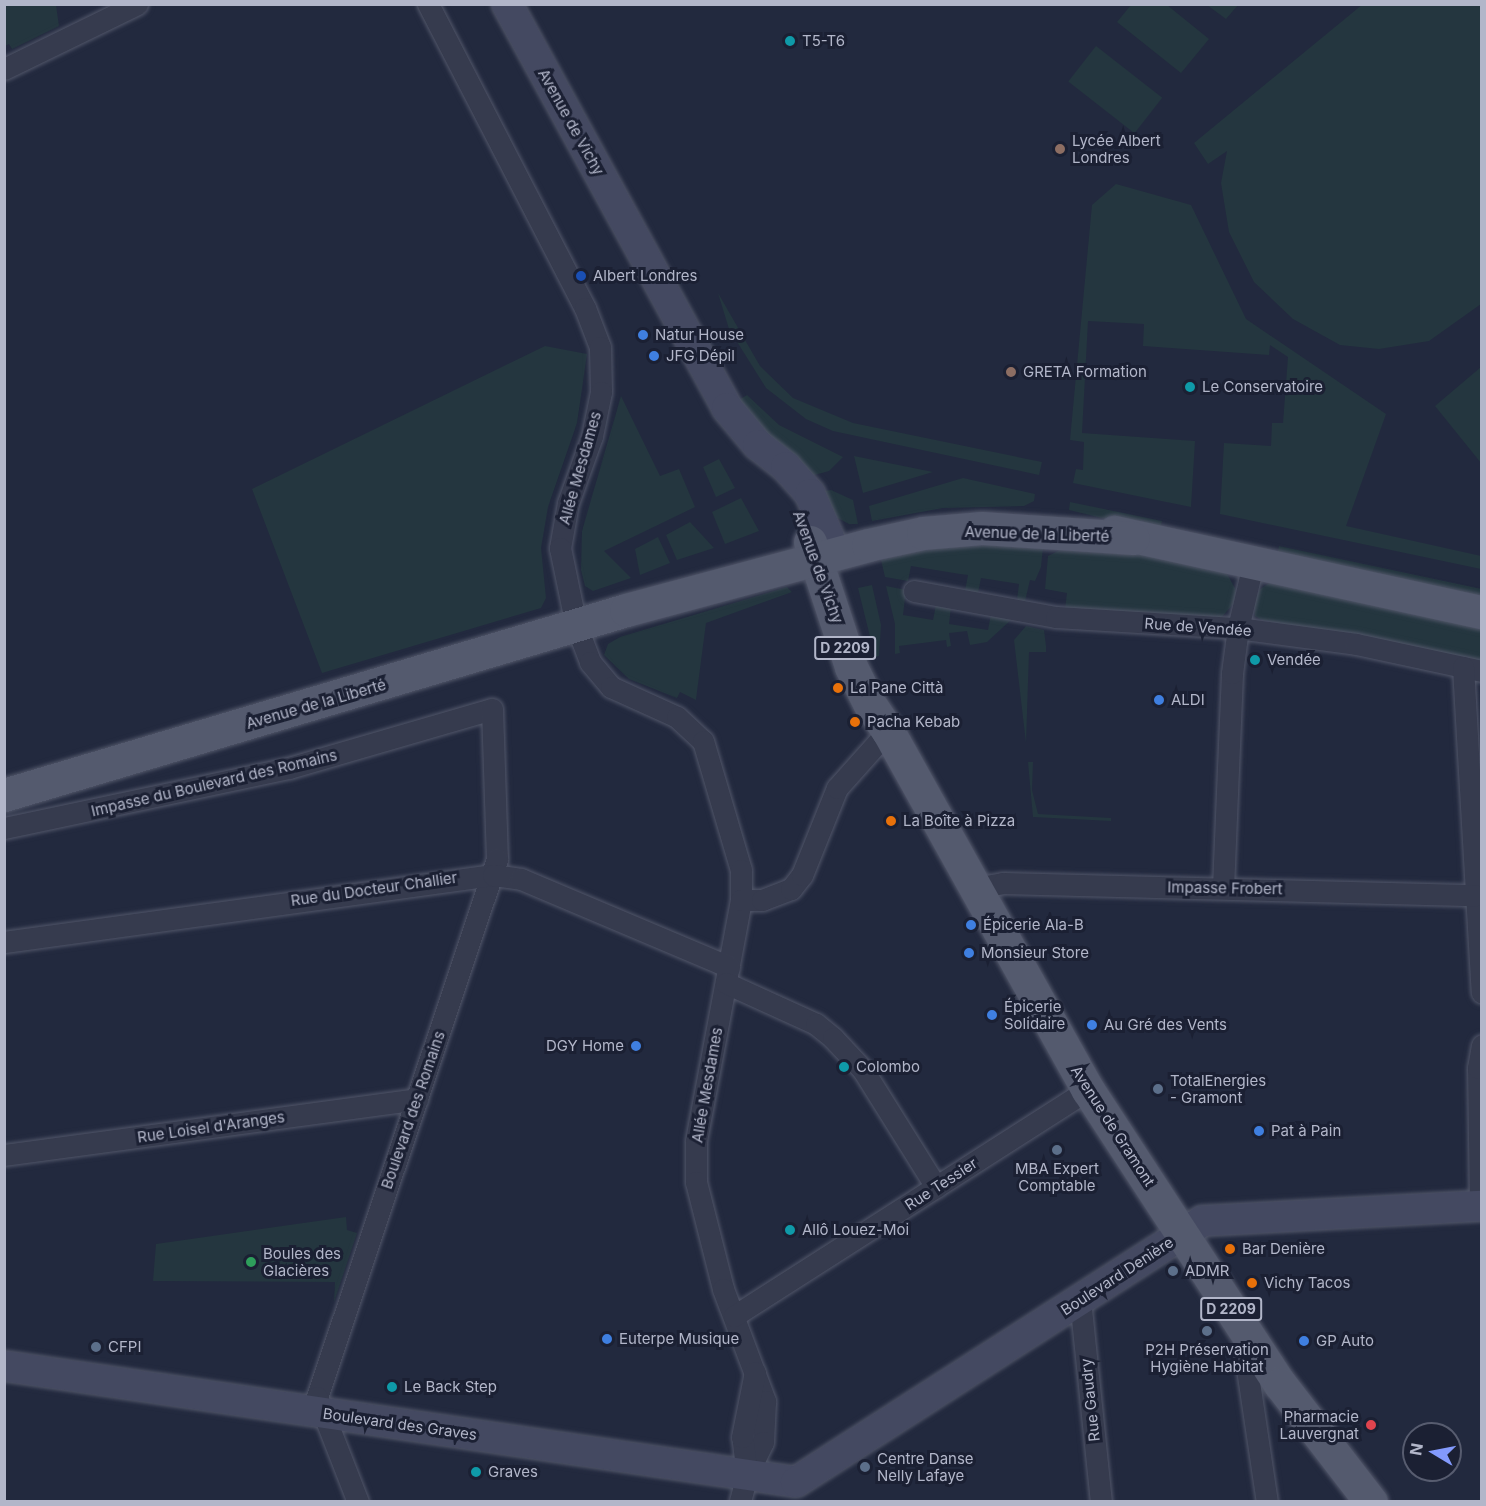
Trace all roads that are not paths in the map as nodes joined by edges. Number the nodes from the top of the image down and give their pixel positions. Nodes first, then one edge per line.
1 (137, 4) edge
2 (428, 4) edge
3 (507, 4) edge
4 (4, 69) edge
5 (822, 548) junction
6 (1253, 564) junction
7 (914, 591) dead end
8 (1482, 612) edge
9 (576, 625) junction
10 (1238, 628) junction
11 (1473, 669) edge
12 (492, 709) joint
13 (888, 731) junction
14 (4, 795) edge
15 (4, 828) edge
16 (493, 874) junction
17 (975, 888) junction
18 (1223, 888) junction
19 (1475, 895) junction
20 (741, 900) junction
21 (4, 942) edge
22 (727, 975) junction
23 (1482, 992) edge
24 (1482, 1045) edge
25 (1088, 1090) junction
26 (417, 1099) junction
27 (4, 1155) edge
28 (936, 1187) junction
29 (1481, 1206) edge
30 (1181, 1233) junction
31 (1080, 1299) junction
32 (734, 1316) junction
33 (1249, 1338) junction
34 (4, 1366) edge
35 (1280, 1384) junction
36 (1252, 1413) junction
37 (325, 1414) junction
38 (744, 1488) edge
39 (798, 1492) edge
40 (358, 1502) edge
41 (1101, 1502) edge
42 (1266, 1502) edge
43 (1371, 1502) edge

1 - 4 street
2 - 9 street, Allée Mesdames
3 - 5 street, Avenue de Vichy / D 2209
5 - 6 main road, Avenue de la Liberté
5 - 9 main road, Avenue de la Liberté
5 - 13 main road, Avenue de Vichy / D 2209
6 - 8 main road, Avenue de la Liberté
6 - 10 street
7 - 10 street, Rue de Vendée
9 - 14 main road, Avenue de la Liberté
9 - 20 street, Allée Mesdames
10 - 11 street, Rue de Vendée
10 - 18 street
11 - 19 street
12 - 15 street, Impasse du Boulevard des Romains
12 - 16 street, Boulevard des Romains
13 - 17 main road, Avenue de Gramont / D 2209
13 - 20 street
16 - 21 street, Rue du Docteur Challier
16 - 22 street, Rue du Docteur Challier
16 - 26 street, Boulevard des Romains
17 - 18 street, Impasse Frobert
17 - 25 main road, Avenue de Gramont / D 2209
18 - 19 street, Impasse Frobert
19 - 23 street
20 - 22 street, Allée Mesdames
22 - 28 street, Rue du Docteur Challier
22 - 32 street, Allée Mesdames
24 - 29 street
25 - 28 street, Rue Tessier
25 - 30 main road, Avenue de Gramont / D 2209
26 - 27 street, Rue Loisel d'Aranges
26 - 37 street, Boulevard des Romains
28 - 32 street, Rue Tessier
29 - 30 street, Boulevard Denière
30 - 31 street, Boulevard Denière
30 - 33 main road, Avenue de Gramont / D 2209
31 - 39 street, Boulevard Denière
31 - 41 street, Rue Gaudry
32 - 38 street, Allée Mesdames
33 - 35 main road, Avenue de Gramont / D 2209
33 - 36 street
34 - 37 street, Boulevard des Graves
35 - 36 street
35 - 43 main road, Avenue de Gramont / D 2209
36 - 42 street
37 - 38 street, Boulevard des Graves
37 - 40 street, Boulevard des Romains
38 - 39 street, Boulevard des Graves

